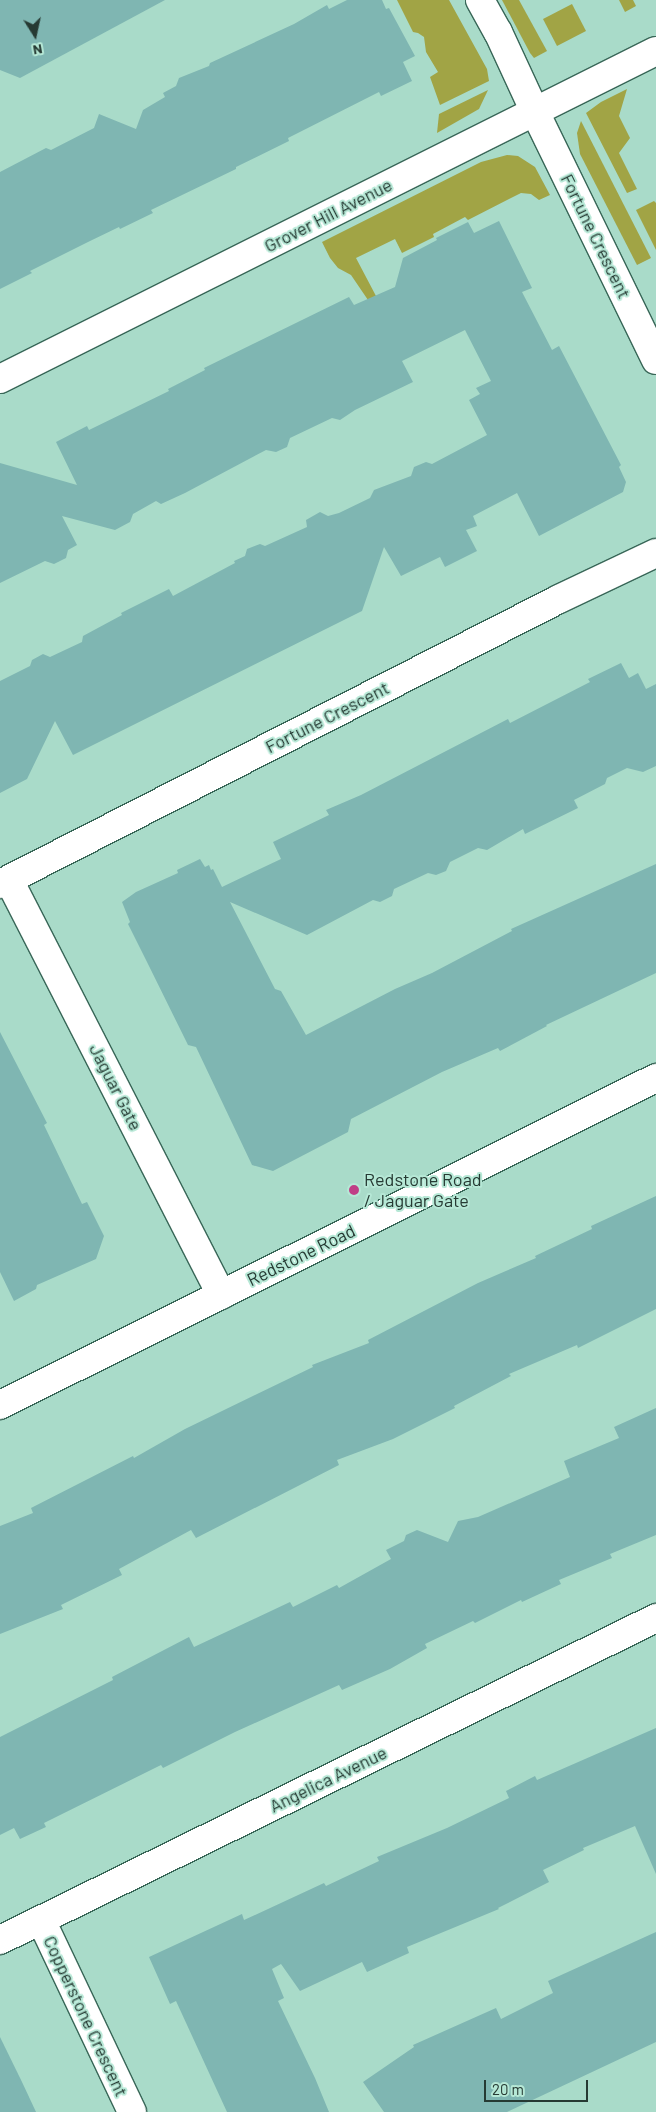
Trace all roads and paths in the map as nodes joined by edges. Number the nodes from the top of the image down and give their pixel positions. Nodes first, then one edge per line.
1 (480, 0) edge
2 (656, 51) edge
3 (535, 112) junction
4 (656, 360) edge
5 (0, 379) edge
6 (656, 553) edge
7 (4, 882) edge
8 (656, 1078) edge
9 (222, 1295) junction
10 (0, 1405) edge
11 (656, 1618) edge
12 (41, 1920) junction
13 (0, 1940) edge
14 (132, 2112) edge

1 - 3 street, Fortune Crescent
2 - 3 street, Grover Hill Avenue
3 - 4 street, Fortune Crescent
3 - 5 street, Grover Hill Avenue
6 - 7 street, Fortune Crescent
7 - 9 street, Jaguar Gate
8 - 9 street, Redstone Road
9 - 10 street, Redstone Road
11 - 12 street, Angelica Avenue
12 - 13 street, Angelica Avenue
12 - 14 street, Copperstone Crescent

